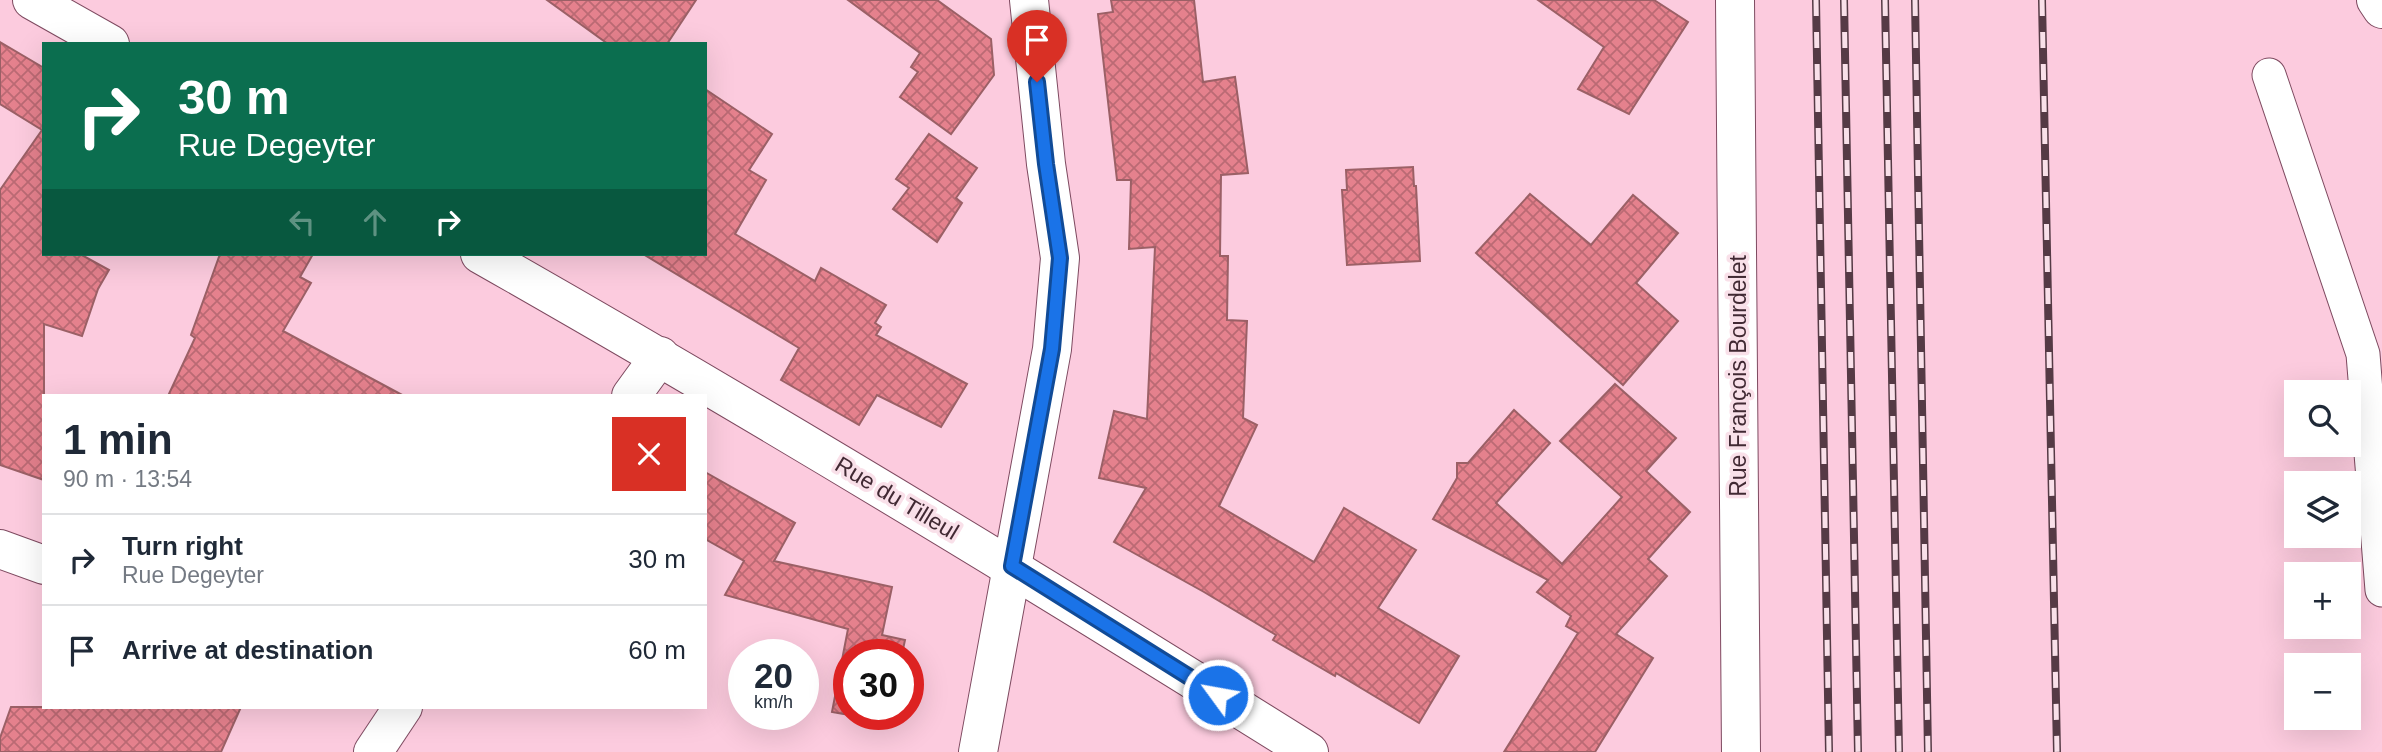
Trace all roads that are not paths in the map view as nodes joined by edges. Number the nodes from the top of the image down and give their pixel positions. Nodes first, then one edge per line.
1 (32, 0) edge
2 (1029, 0) edge
3 (1735, 0) edge
4 (2376, 0) edge
5 (2382, 9) edge
6 (106, 42) edge
7 (2269, 75) dead end
8 (484, 256) edge
9 (660, 356) junction
10 (632, 394) edge
11 (0, 549) edge
12 (42, 564) edge
13 (1012, 566) junction
14 (2382, 590) edge
15 (402, 709) edge
16 (373, 752) edge
17 (978, 752) edge
18 (1309, 752) edge
19 (1741, 752) edge

1 - 6 street
2 - 13 street
3 - 19 street, Rue François Bourdelet
4 - 5 street
7 - 14 lane
8 - 9 street, Rue du Tilleul
9 - 10 street
9 - 13 street, Rue du Tilleul
11 - 12 street
13 - 17 street
13 - 18 street, Rue du Tilleul
15 - 16 street

